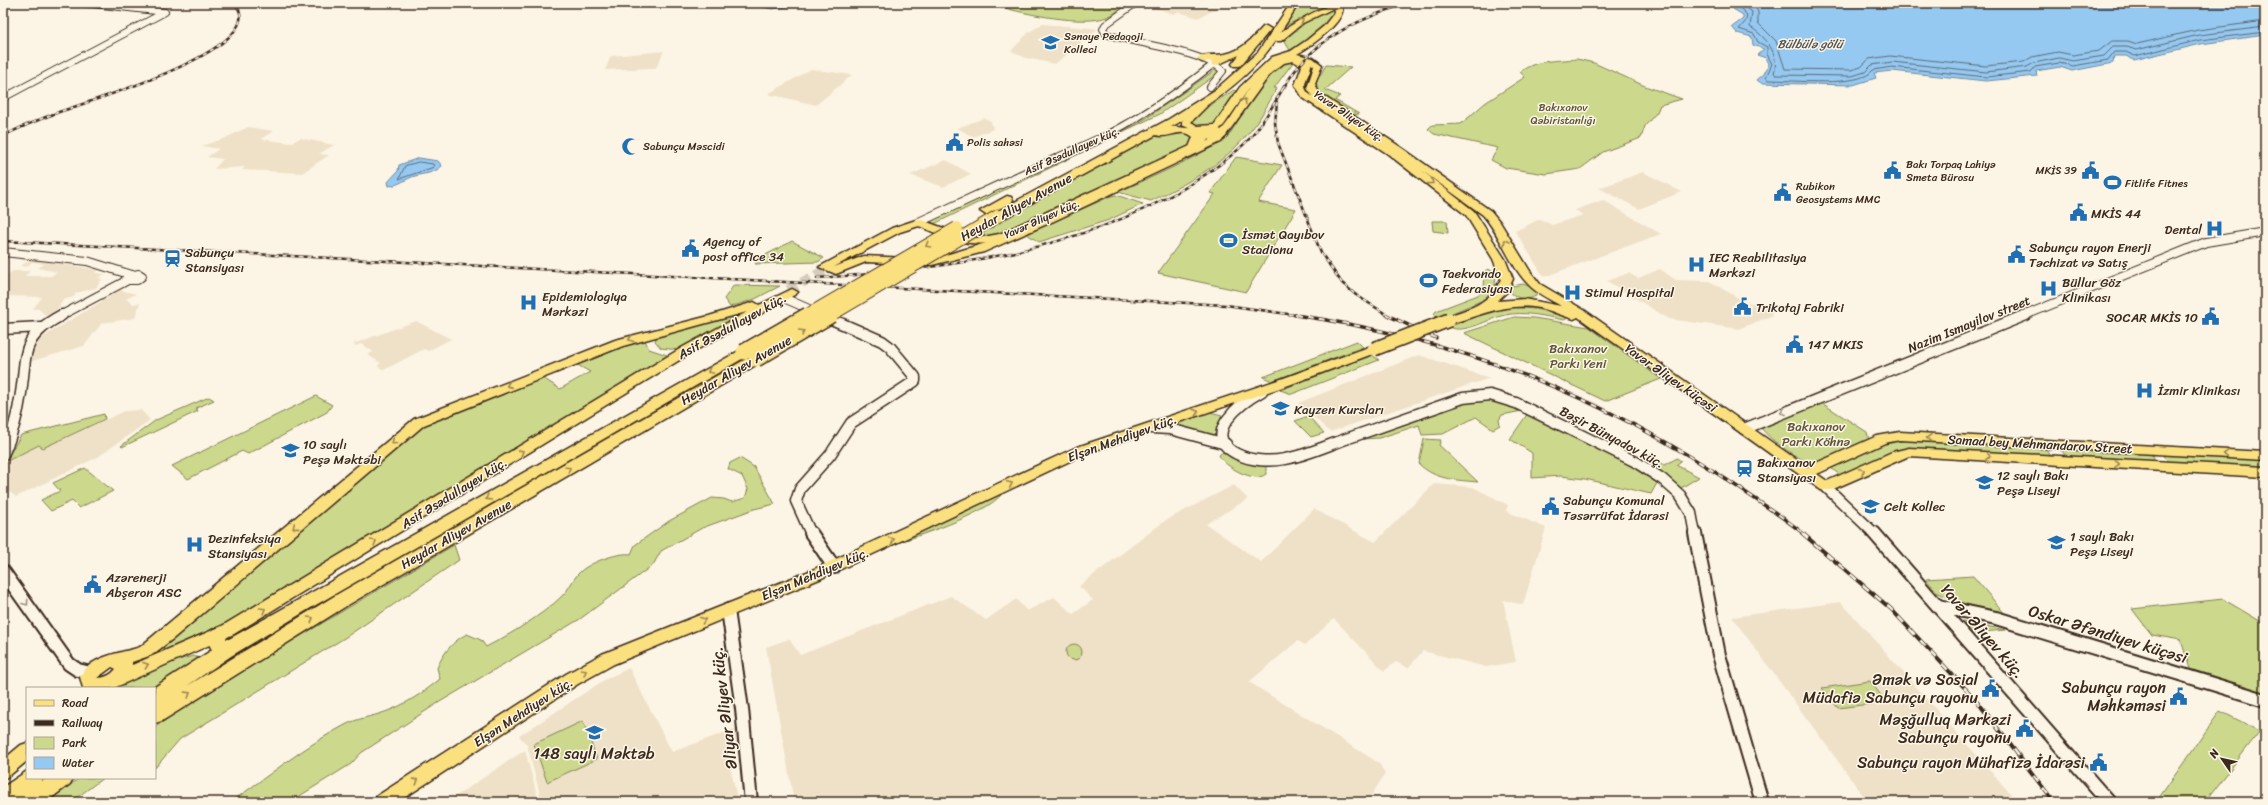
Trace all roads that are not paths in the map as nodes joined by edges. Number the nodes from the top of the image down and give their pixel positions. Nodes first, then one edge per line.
1 (84, 3) edge
2 (1136, 3) edge
3 (1283, 3) edge
4 (1295, 3) edge
5 (1340, 4) edge
6 (1272, 21) junction
7 (1261, 54) junction
8 (1226, 57) junction
9 (1280, 57) junction
10 (1202, 59) junction
11 (1306, 62) junction
12 (1215, 63) junction
13 (1316, 72) junction
14 (1222, 74) junction
15 (1302, 75) junction
16 (1200, 76) junction
17 (1257, 79) junction
18 (1215, 89) junction
19 (3, 98) edge
20 (1229, 110) junction
21 (1195, 130) junction
22 (1214, 135) junction
23 (1195, 147) junction
24 (1085, 168) junction
25 (992, 214) junction
26 (919, 222) junction
27 (2265, 232) edge
28 (959, 240) junction
29 (1001, 241) junction
30 (3, 252) edge
31 (1516, 258) junction
32 (1499, 259) junction
33 (926, 262) junction
34 (1506, 286) junction
35 (1536, 286) junction
36 (788, 294) junction
37 (1525, 301) junction
38 (1483, 308) junction
39 (42, 327) junction
40 (1598, 327) junction
41 (3, 328) edge
42 (666, 329) junction
43 (687, 350) junction
44 (750, 355) junction
45 (1267, 388) junction
46 (1143, 429) junction
47 (1744, 429) junction
48 (1226, 444) junction
49 (2053, 446) junction
50 (2152, 450) junction
51 (3, 455) edge
52 (2265, 456) edge
53 (2065, 460) junction
54 (2166, 467) junction
55 (1803, 470) junction
56 (2265, 472) edge
57 (1826, 488) junction
58 (834, 567) junction
59 (3, 571) edge
60 (1939, 606) junction
61 (728, 610) junction
62 (225, 644) junction
63 (117, 661) junction
64 (91, 682) edge
65 (111, 682) junction
66 (156, 691) edge
67 (156, 696) edge
68 (2265, 700) edge
69 (156, 714) edge
70 (26, 751) edge
71 (3, 771) edge
72 (26, 773) edge
73 (32, 779) edge
74 (62, 779) edge
75 (3, 788) edge
76 (3, 799) edge
77 (29, 802) edge
78 (383, 802) edge
79 (751, 802) edge
80 (1762, 802) edge
81 (2109, 802) edge

1 - 19 street
2 - 10 street
3 - 6 highway, Heydar Aliyev Avenue
4 - 7 highway, Heydar Aliyev Avenue
7 -> 5 highway
5 - 9 main road, Yavər Əliyev küç.
5 - 11 main road
6 - 8 highway
6 - 18 highway, Heydar Aliyev Avenue
7 - 18 highway, Heydar Aliyev Avenue
8 - 10 highway
8 - 12 highway
9 - 11 main road
9 - 17 main road, Yavər Əliyev küç.
10 - 12 street
11 - 13 main road, Yavər Əliyev küç.
11 - 15 main road
11 - 17 main road, Yavər Əliyev küç.
12 - 14 street
12 - 16 street, Asif Əsədullayev küç.
13 - 15 main road
31 -> 13 main road, Yavər Əliyev küç.
14 - 16 street
14 - 18 street
15 -> 32 main road, Yavər Əliyev küç.
16 - 26 street, Asif Əsədullayev küç.
17 - 20 main road, Yavər Əliyev küç.
22 -> 17 main road, Yavər Əliyev küç.
18 - 21 main road
18 - 24 highway, Heydar Aliyev Avenue
18 - 25 highway, Heydar Aliyev Avenue
20 - 21 main road
20 - 22 main road, Yavər Əliyev küç.
21 - 22 highway
21 - 23 highway
21 - 24 highway
22 - 23 main road, Yavər Əliyev küç.
22 - 29 main road, Yavər Əliyev küç.
23 - 28 main road, Yavər Əliyev küç.
24 - 25 highway, Heydar Aliyev Avenue
25 - 44 highway, Heydar Aliyev Avenue, bridge
26 - 28 main road
26 - 28 main road
26 - 33 main road
27 -> 47 street, Nazim Ismayilov street
28 - 29 main road
28 - 33 main road
29 - 33 main road
30 - 39 street
31 - 32 main road
31 - 35 main road, Yavər Əliyev küç.
32 - 34 main road, Yavər Əliyev küç.
34 - 35 main road
34 - 37 main road
34 - 38 main road
35 - 37 main road
35 - 40 main road
36 - 42 main road, Asif Əsədullayev küç.
36 - 43 main road, Asif Əsədullayev küç.
36 - 58 street
37 - 38 main road, Elşən Mehdiyev küç.
37 - 40 main road
38 - 45 main road, Elşən Mehdiyev küç., bridge
39 - 41 street
39 - 51 street
40 - 47 main road, Yavər Əliyev küçəsi
42 - 43 main road
42 -> 63 main road, Asif Əsədullayev küç.
62 -> 43 main road, Asif Əsədullayev küç.
44 -> 62 highway, Heydar Aliyev Avenue
69 -> 44 highway, Heydar Aliyev Avenue
46 -> 45 main road, Elşən Mehdiyev küç.
45 - 48 street
46 - 48 street, Bəşir Bünyadov küç.
58 -> 46 main road, Elşən Mehdiyev küç.
47 - 55 main road
48 - 80 street, Bəşir Bünyadov küç.
49 - 50 main road, Samad bey Mehmandarov Street
49 - 53 main road
49 -> 55 main road, Samad bey Mehmandarov Street
52 -> 50 main road, Samad bey Mehmandarov Street
50 - 54 main road
53 -> 54 main road, Samad bey Mehmandarov Street
57 -> 53 main road, Samad bey Mehmandarov Street
54 - 56 main road, Samad bey Mehmandarov Street
55 - 57 main road
57 - 60 street, Yavər Əliyev küç.
58 - 61 main road, Elşən Mehdiyev küç.
59 -> 64 street
60 - 68 street, Oskar Əfəndiyev küçəsi
60 - 81 street, Yavər Əliyev küç.
78 -> 61 main road, Elşən Mehdiyev küç.
61 - 79 street, Əliyar Əliyev küç.
65 -> 62 main road, Asif Əsədullayev küç.
62 - 66 highway
62 - 67 highway, Heydar Aliyev Avenue
63 - 64 main road, Asif Əsədullayev küç.
63 - 65 main road
64 - 65 main road, Asif Əsədullayev küç.
70 - 71 main road
72 - 75 highway
73 - 76 highway
74 - 77 highway

